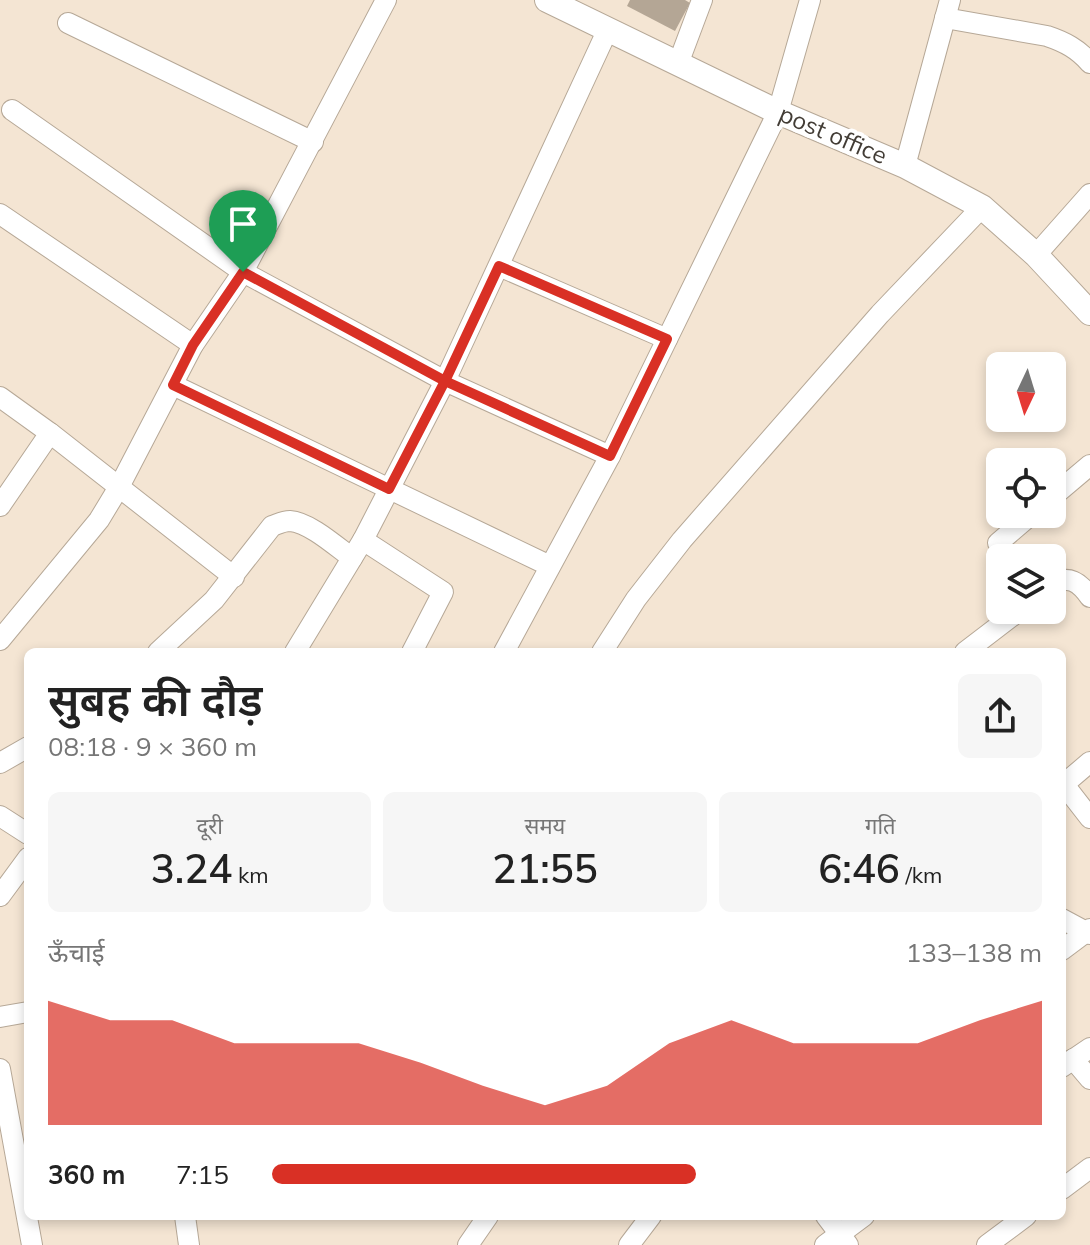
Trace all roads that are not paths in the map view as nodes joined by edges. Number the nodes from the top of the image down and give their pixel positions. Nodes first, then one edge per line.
1 (386, 0) edge
2 (547, 0) edge
3 (702, 0) edge
4 (810, 0) edge
5 (947, 9) edge
6 (68, 23) dead end
7 (608, 29) junction
8 (1090, 63) edge
9 (678, 64) junction
10 (12, 110) dead end
11 (778, 112) junction
12 (313, 142) junction
13 (905, 166) junction
14 (1090, 194) edge
15 (982, 207) junction
16 (0, 214) edge
17 (1036, 255) junction
18 (499, 266) junction
19 (243, 272) junction
20 (1090, 313) edge
21 (667, 339) junction
22 (193, 345) junction
23 (445, 381) junction
24 (173, 385) junction
25 (0, 397) edge
26 (50, 433) junction
27 (610, 456) junction
28 (1090, 465) edge
29 (1066, 485) edge
30 (119, 487) junction
31 (389, 489) junction
32 (0, 506) edge
33 (1016, 528) edge
34 (363, 540) junction
35 (998, 543) dead end
36 (352, 558) junction
37 (550, 566) junction
38 (234, 577) junction
39 (1066, 579) edge
40 (1090, 597) edge
41 (1002, 624) edge
42 (0, 640) edge
43 (162, 648) edge
44 (297, 648) edge
45 (414, 648) edge
46 (506, 648) edge
47 (605, 648) edge
48 (970, 648) edge
49 (24, 749) edge
50 (1090, 762) edge
51 (0, 763) edge
52 (1066, 781) edge
53 (1066, 787) edge
54 (0, 816) edge
55 (1090, 818) edge
56 (24, 831) edge
57 (24, 863) edge
58 (0, 896) edge
59 (1066, 921) edge
60 (1089, 932) edge
61 (1066, 947) edge
62 (24, 1013) edge
63 (0, 1017) edge
64 (1075, 1058) edge
65 (0, 1069) edge
66 (1090, 1079) edge
67 (1090, 1168) edge
68 (1066, 1186) edge
69 (24, 1201) edge
70 (27, 1220) edge
71 (186, 1220) edge
72 (485, 1220) edge
73 (648, 1220) edge
74 (828, 1220) edge
75 (860, 1220) edge
76 (1021, 1220) edge
77 (838, 1242) edge
78 (32, 1245) edge
79 (189, 1245) edge
80 (468, 1245) edge
81 (629, 1245) edge
82 (987, 1245) edge

1 - 12 street
2 - 7 street, post office
3 - 9 street
4 - 11 street
5 - 8 street
5 - 13 street
6 - 12 street
7 - 9 street, post office
7 - 18 street
9 - 11 street, post office
10 - 19 street
11 - 13 street, post office
11 - 21 street
12 - 19 street
13 - 15 street, post office
14 - 17 street
15 - 17 street, post office
15 - 47 street
16 - 22 street
17 - 20 street, post office
18 - 21 street
18 - 23 street
19 - 22 street
19 - 23 street
21 - 27 street
22 - 24 street
23 - 27 street
23 - 31 street
24 - 30 street
24 - 31 street
25 - 26 street
26 - 30 street
26 - 32 street
27 - 37 street
28 - 29 street
30 - 38 street
30 - 42 street
31 - 34 street
31 - 37 street
33 - 35 street
34 - 36 street
34 - 45 street
36 - 38 street
36 - 44 street
37 - 46 street
38 - 43 street
39 - 40 street
41 - 48 street
49 - 51 street
50 - 52 street
53 - 55 street
54 - 56 street
57 - 58 street
59 - 60 street
60 - 61 street
62 - 63 street
64 - 66 street
65 - 69 street
67 - 68 street
70 - 78 street
71 - 79 street
72 - 80 street
73 - 81 street
74 - 77 street
75 - 77 street
76 - 82 street

